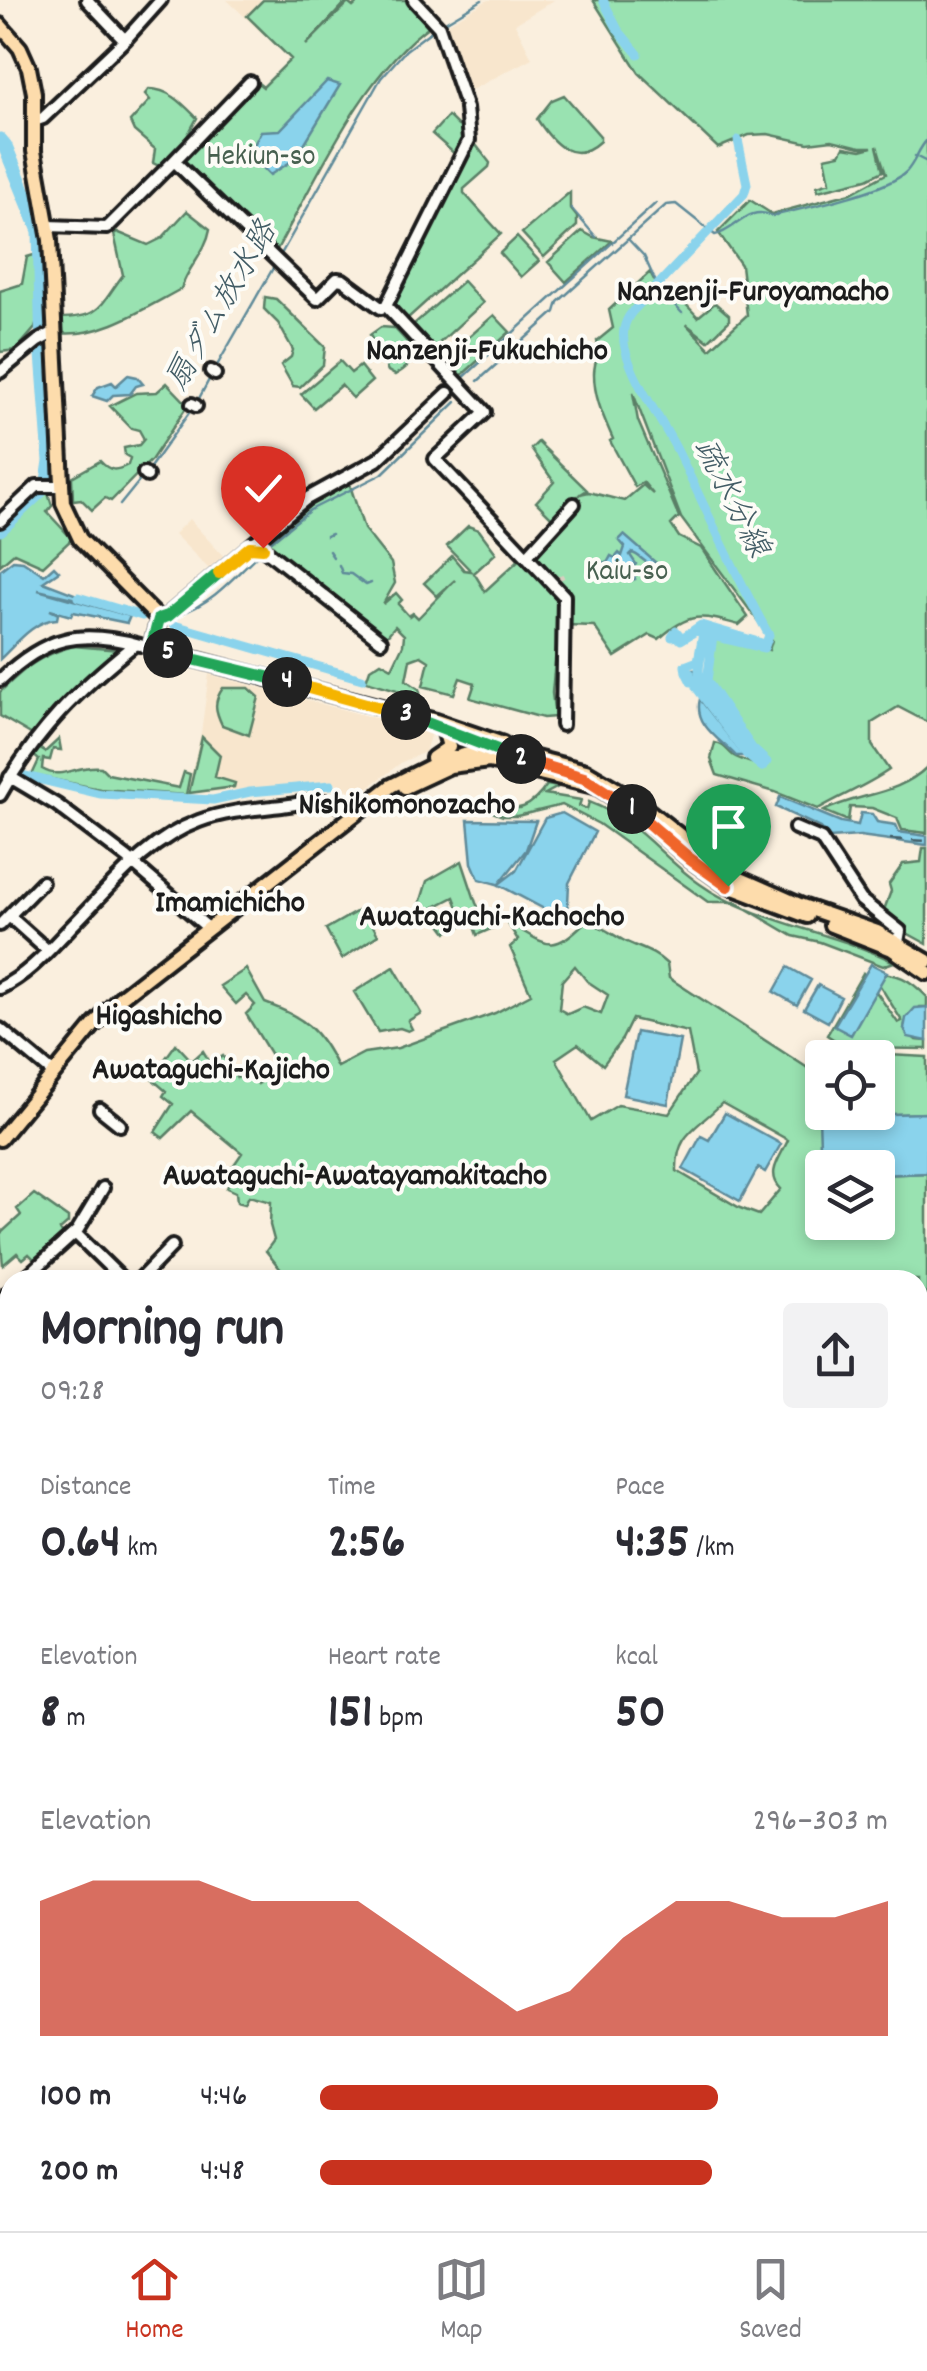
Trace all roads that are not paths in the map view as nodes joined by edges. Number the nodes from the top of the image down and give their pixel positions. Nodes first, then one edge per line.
1 (87, 0) edge
2 (161, 0) edge
3 (414, 0) edge
4 (0, 25) edge
5 (124, 40) junction
6 (250, 82) dead end
7 (34, 120) junction
8 (174, 161) junction
9 (48, 226) junction
10 (386, 306) junction
11 (46, 336) junction
12 (0, 372) edge
13 (454, 388) junction
14 (246, 473) dead end
15 (56, 486) junction
16 (574, 504) dead end
17 (285, 517) junction
18 (0, 520) edge
19 (250, 547) junction
20 (528, 556) junction
21 (159, 619) junction
22 (153, 641) junction
23 (381, 641) dead end
24 (136, 644) junction
25 (0, 680) edge
26 (427, 721) junction
27 (562, 725) dead end
28 (444, 729) junction
29 (493, 747) junction
30 (528, 754) junction
31 (10, 777) junction
32 (598, 787) junction
33 (0, 795) edge
34 (354, 814) junction
35 (795, 828) dead end
36 (133, 864) junction
37 (42, 882) dead end
38 (10, 916) junction
39 (0, 925) edge
40 (208, 928) junction
41 (898, 942) junction
42 (48, 951) junction
43 (927, 960) edge
44 (927, 973) edge
45 (0, 988) edge
46 (0, 1029) edge
47 (54, 1074) junction
48 (100, 1109) dead end
49 (120, 1125) dead end
50 (0, 1139) edge
51 (103, 1188) dead end
52 (75, 1233) junction
53 (172, 1246) dead end
54 (34, 1270) edge
55 (113, 1270) edge
56 (149, 1270) edge

1 - 5 street
2 - 5 street
3 - 10 street
4 - 7 main road
5 - 7 street
6 - 8 street
7 - 9 main road
8 - 9 street
8 - 10 street
9 - 11 main road
10 - 13 street
11 - 12 street
11 - 15 main road
13 - 17 street
13 - 20 street
14 - 17 street
15 - 18 street
15 - 21 main road
16 - 20 street
17 - 19 street
19 - 21 street
19 - 23 street
20 - 27 street
21 - 22 main road
22 - 24 street
22 - 26 main road
24 - 25 street
24 - 31 street
26 - 28 main road
26 - 30 main road
28 - 29 main road
28 - 34 main road
29 - 30 main road
29 - 32 main road
29 - 34 main road
30 - 41 main road
31 - 33 street
31 - 36 street
32 - 34 main road
32 - 44 main road
34 - 36 street
34 - 40 main road
35 - 41 street
36 - 40 street
36 - 42 street
37 - 38 street
38 - 39 street
38 - 42 street
40 - 47 main road
41 - 43 main road
42 - 45 street
46 - 47 street
47 - 50 main road
48 - 49 street
51 - 52 street
52 - 54 street
52 - 55 street
53 - 56 street

